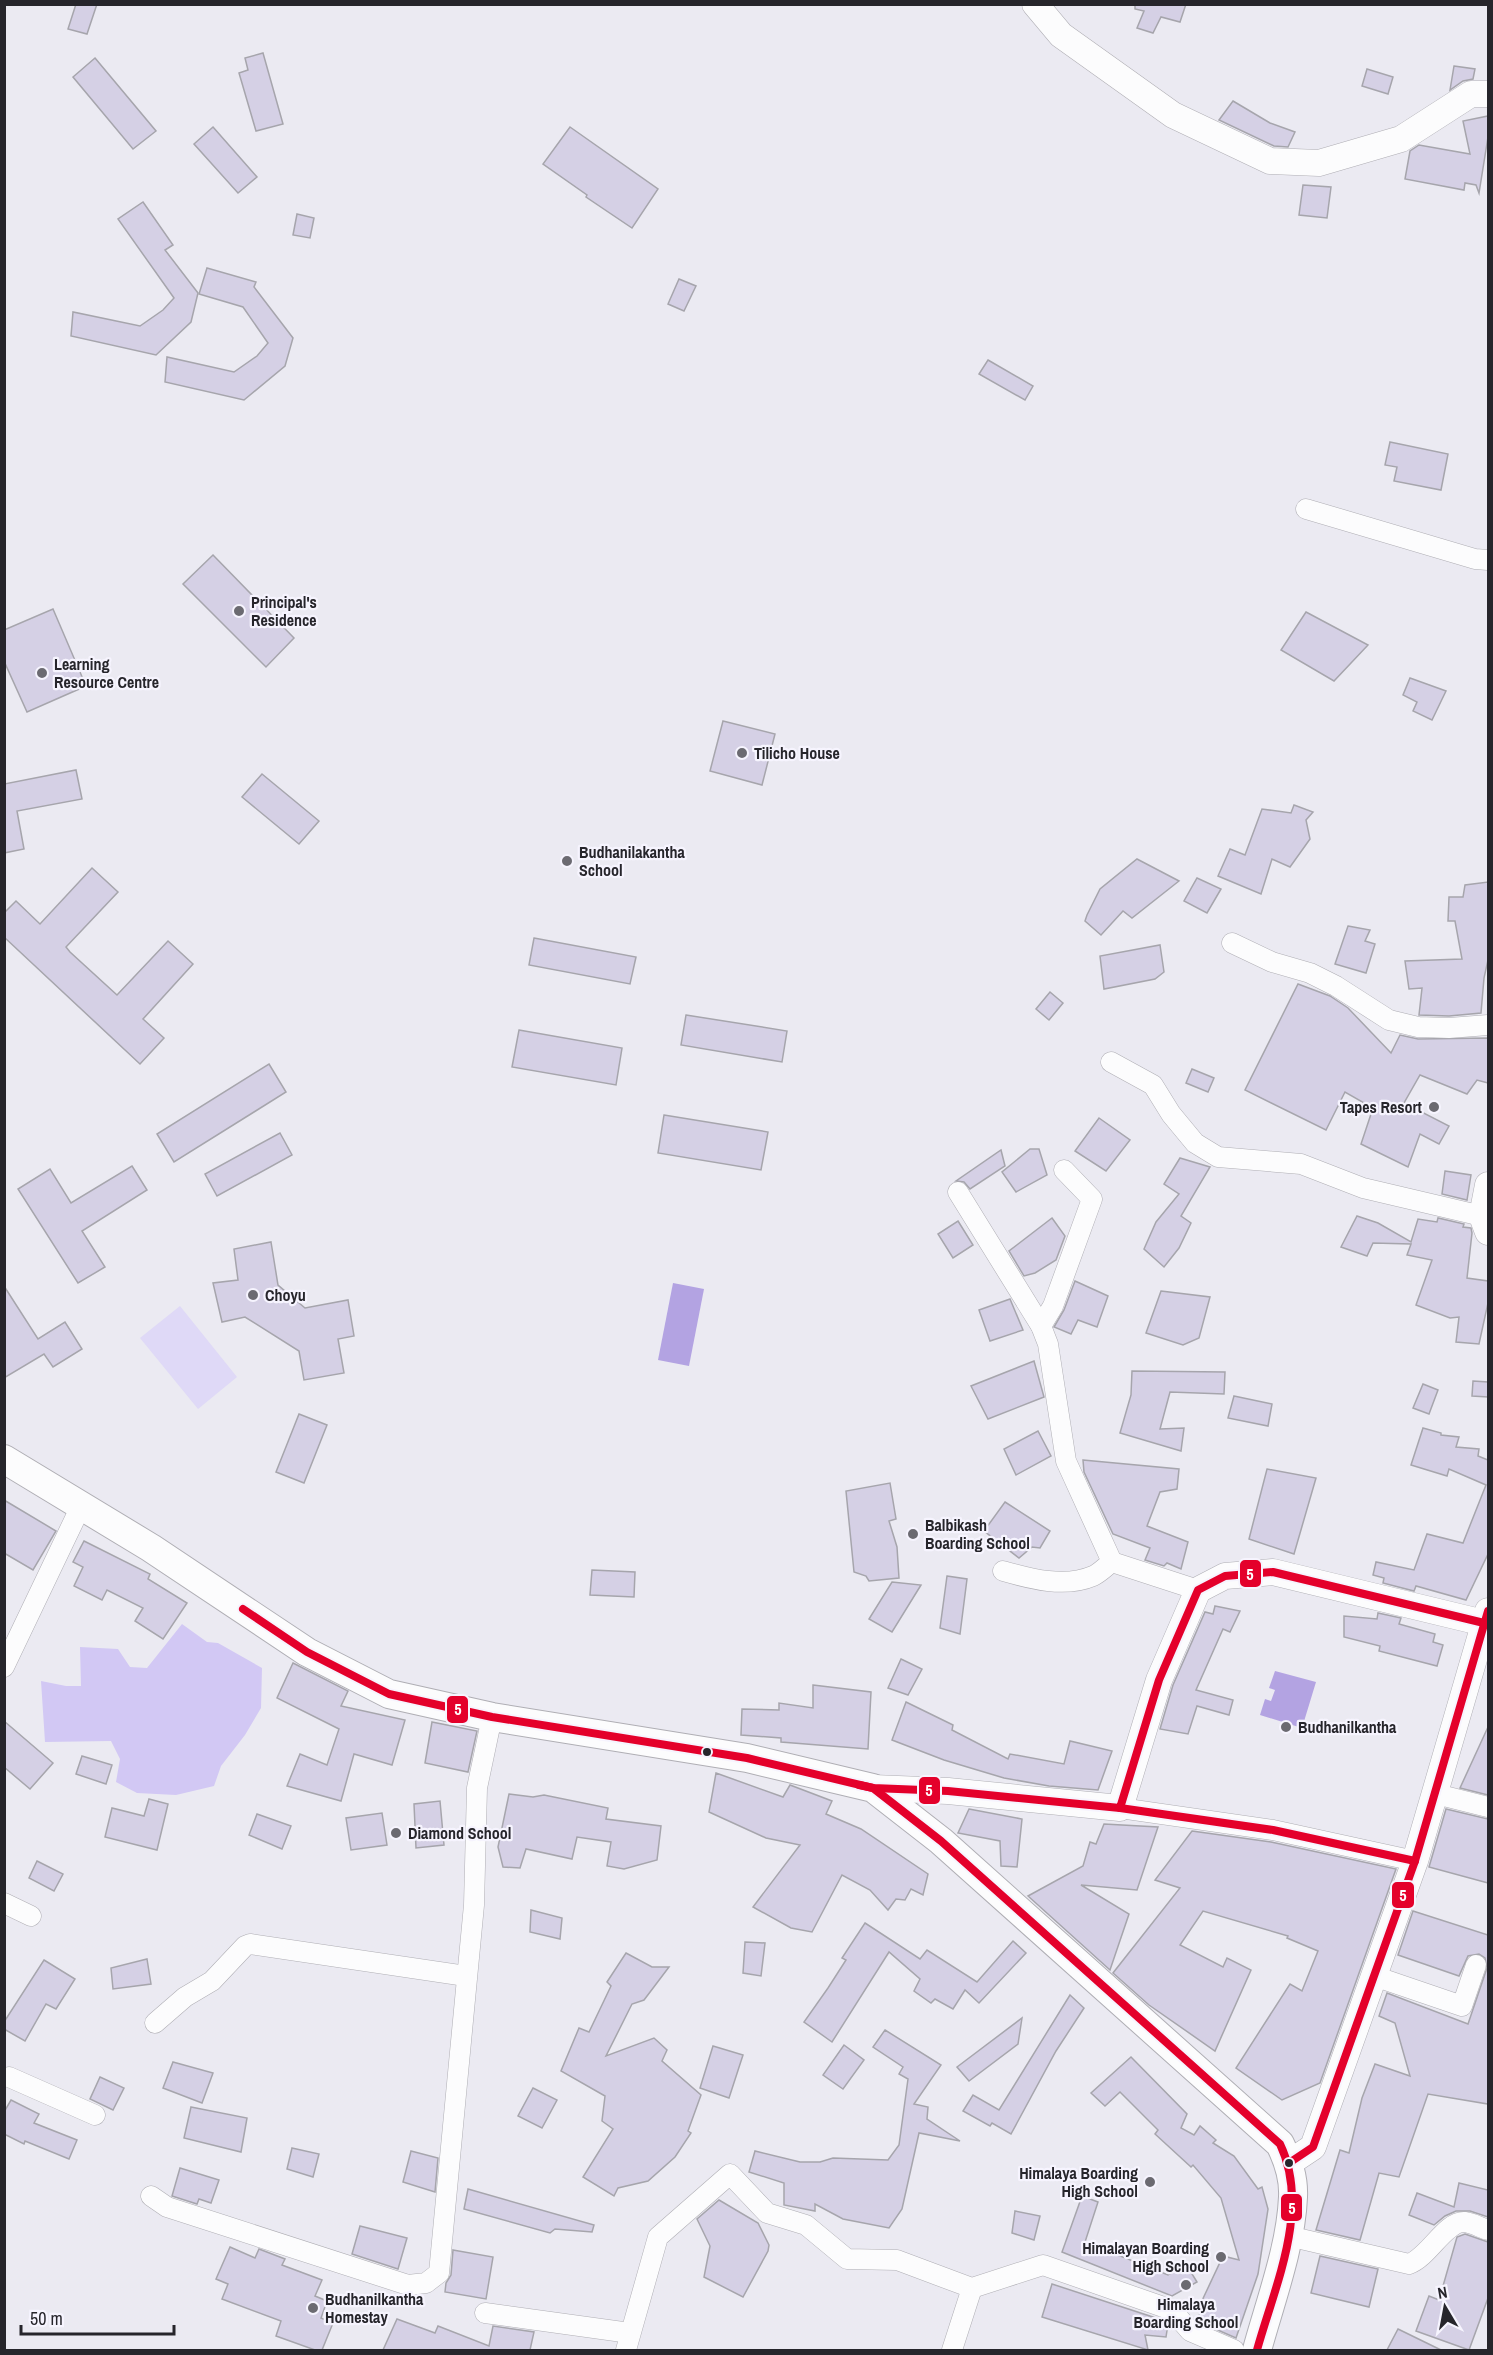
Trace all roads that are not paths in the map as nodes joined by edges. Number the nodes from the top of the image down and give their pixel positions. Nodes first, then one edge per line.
1 (1035, 4) edge
2 (1488, 94) edge
3 (1306, 509) dead end
4 (1488, 560) edge
5 (1232, 943) dead end
6 (1488, 1025) edge
7 (1111, 1062) dead end
8 (1064, 1170) dead end
9 (1488, 1185) edge
10 (958, 1192) dead end
11 (1485, 1224) edge
12 (1041, 1326) junction
13 (4, 1459) edge
14 (81, 1506) junction
15 (1112, 1562) junction
16 (1004, 1571) dead end
17 (1198, 1590) junction
18 (1486, 1617) edge
19 (4, 1667) edge
20 (492, 1717) junction
21 (873, 1788) junction
22 (1436, 1794) junction
23 (1488, 1807) edge
24 (1120, 1808) junction
25 (1415, 1861) junction
26 (4, 1903) edge
27 (31, 1916) dead end
28 (1476, 1965) dead end
29 (1374, 1976) junction
30 (466, 1977) junction
31 (155, 2023) dead end
32 (6, 2074) edge
33 (95, 2115) dead end
34 (1289, 2163) junction
35 (151, 2196) dead end
36 (1488, 2230) edge
37 (1287, 2236) junction
38 (972, 2288) junction
39 (485, 2313) dead end
40 (628, 2342) edge
41 (952, 2350) edge
42 (1234, 2350) edge
43 (1257, 2350) edge

1 - 2 street
3 - 4 street
5 - 6 street
7 - 11 street
8 - 12 street
9 - 11 street
10 - 12 street
12 - 15 street
13 - 14 main road
14 - 19 street
14 - 20 main road
15 - 16 street
15 - 17 street
17 - 18 street
17 - 24 street
18 - 22 street
20 - 21 main road
20 - 30 street
21 - 24 street
21 - 34 main road
22 - 23 street
22 - 25 street
24 - 25 street
25 - 29 street
26 - 27 street
28 - 29 street
29 - 34 street
30 - 31 street
30 - 35 street
32 - 33 street
34 - 37 main road
36 - 37 street
37 - 43 main road
38 - 40 street
38 - 41 street
38 - 42 street
39 - 40 street

